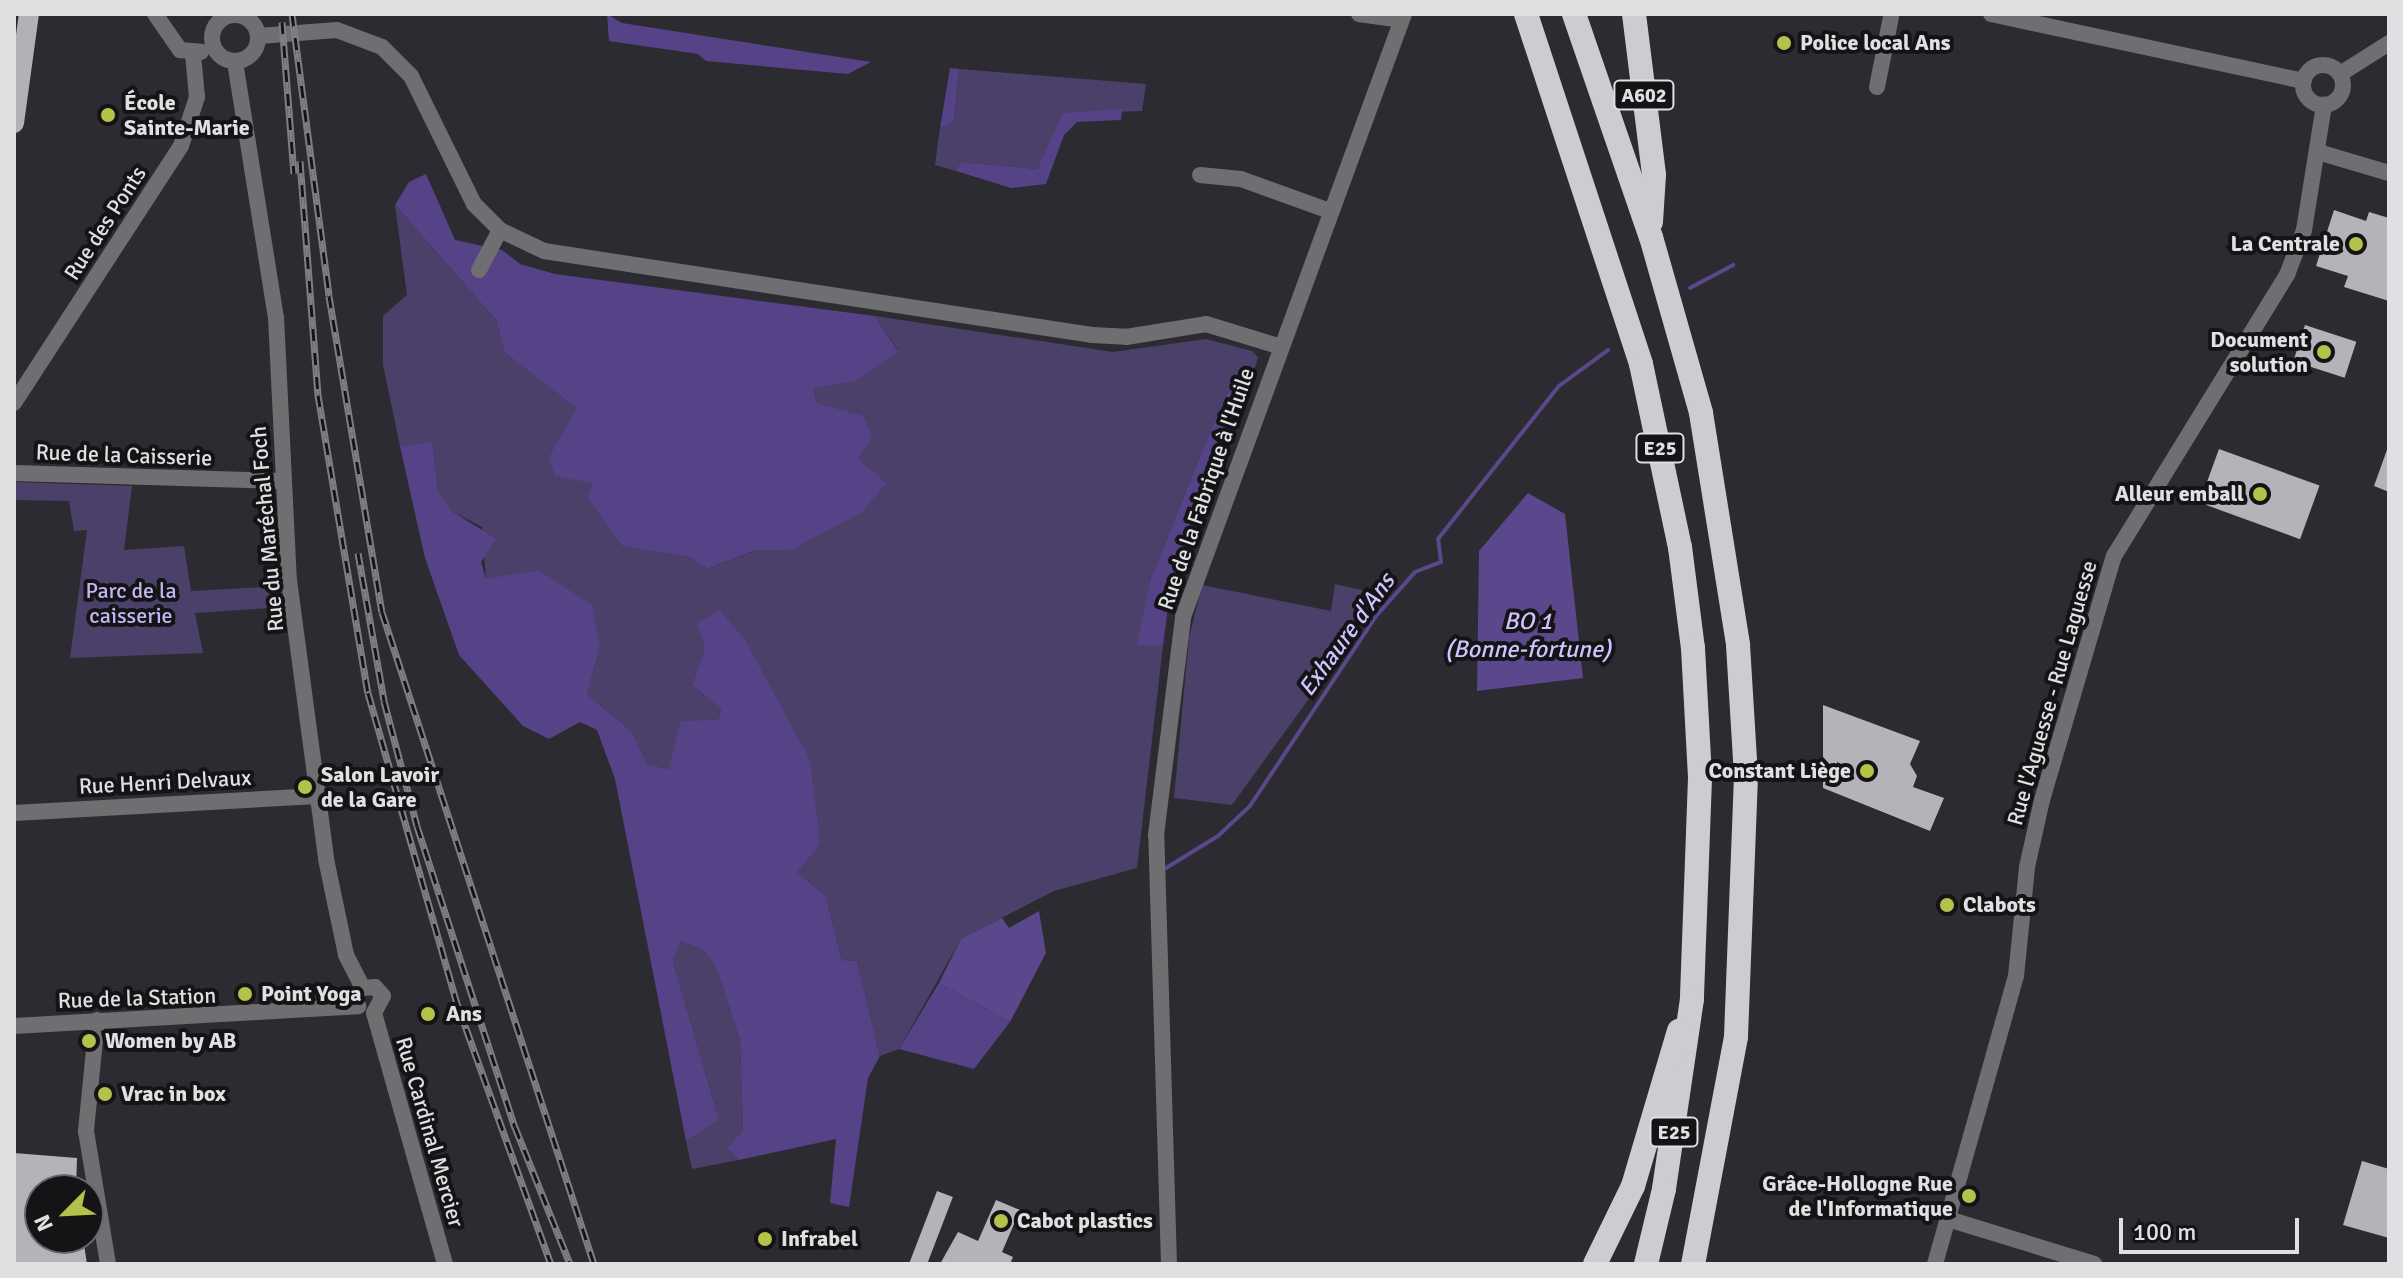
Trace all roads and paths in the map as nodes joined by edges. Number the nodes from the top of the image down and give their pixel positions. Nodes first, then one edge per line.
1 (18, 14) edge
2 (29, 14) edge
3 (155, 14) edge
4 (1359, 14) edge
5 (1526, 14) edge
6 (1574, 14) edge
7 (1634, 14) edge
8 (1908, 14) edge
9 (1991, 14) edge
10 (1887, 16) edge
11 (1402, 17) edge
12 (214, 18) edge
13 (266, 35) junction
14 (14, 42) edge
15 (2389, 43) edge
16 (213, 47) junction
17 (193, 55) junction
18 (235, 62) junction
19 (2340, 74) junction
20 (2304, 81) junction
21 (1877, 87) dead end
22 (2324, 105) junction
23 (14, 123) edge
24 (2318, 152) junction
25 (2389, 173) edge
26 (1200, 175) dead end
27 (1330, 211) junction
28 (500, 230) junction
29 (1651, 237) junction
30 (479, 270) dead end
31 (1278, 346) junction
32 (14, 403) edge
33 (14, 473) edge
34 (281, 481) junction
35 (318, 796) junction
36 (14, 813) edge
37 (363, 988) junction
38 (1692, 999) junction
39 (366, 1009) junction
40 (97, 1020) junction
41 (14, 1026) edge
42 (1948, 1219) junction
43 (1703, 1221) junction
44 (108, 1264) edge
45 (445, 1264) edge
46 (1169, 1264) edge
47 (1595, 1264) edge
48 (1646, 1264) edge
49 (1693, 1264) edge
50 (1709, 1264) edge
51 (1935, 1264) edge
52 (2094, 1264) edge

1 - 14 main road
2 - 23 main road
3 - 17 street
4 - 11 street
5 - 38 highway, E25
6 - 29 highway, E25
7 - 29 highway, A602
8 - 10 street
9 - 20 street
10 - 21 street
11 - 27 street, Rue de la Fabrique à l'Huile
12 - 13 street
12 - 16 street
13 - 18 street
13 - 28 street
15 - 19 street
16 - 17 street
16 - 18 street
17 - 32 street, Rue des Ponts
18 - 34 street, Rue du Maréchal Foch
19 - 20 street
19 - 22 street
20 - 22 street
22 - 24 street, Rue l'Aguesse - Rue Laguesse
24 - 25 street
24 - 42 street, Rue l'Aguesse - Rue Laguesse
26 - 27 street
27 - 31 street, Rue de la Fabrique à l'Huile
28 - 30 street
28 - 31 street
29 - 43 highway, E25
31 - 46 street, Rue de la Fabrique à l'Huile
33 - 34 street, Rue de la Caisserie
34 - 35 street, Rue du Maréchal Foch
35 - 36 street, Rue Henri Delvaux
35 - 37 street, Rue du Maréchal Foch
37 - 39 street
37 - 39 street, Rue Cardinal Mercier
38 - 47 highway
38 - 48 highway, E25
39 - 40 street, Rue de la Station
39 - 45 street, Rue Cardinal Mercier
40 - 41 street, Rue de la Station
40 - 44 street
42 - 51 street, Rue l'Aguesse - Rue Laguesse
42 - 52 street
43 - 49 highway, E25
43 - 50 highway

